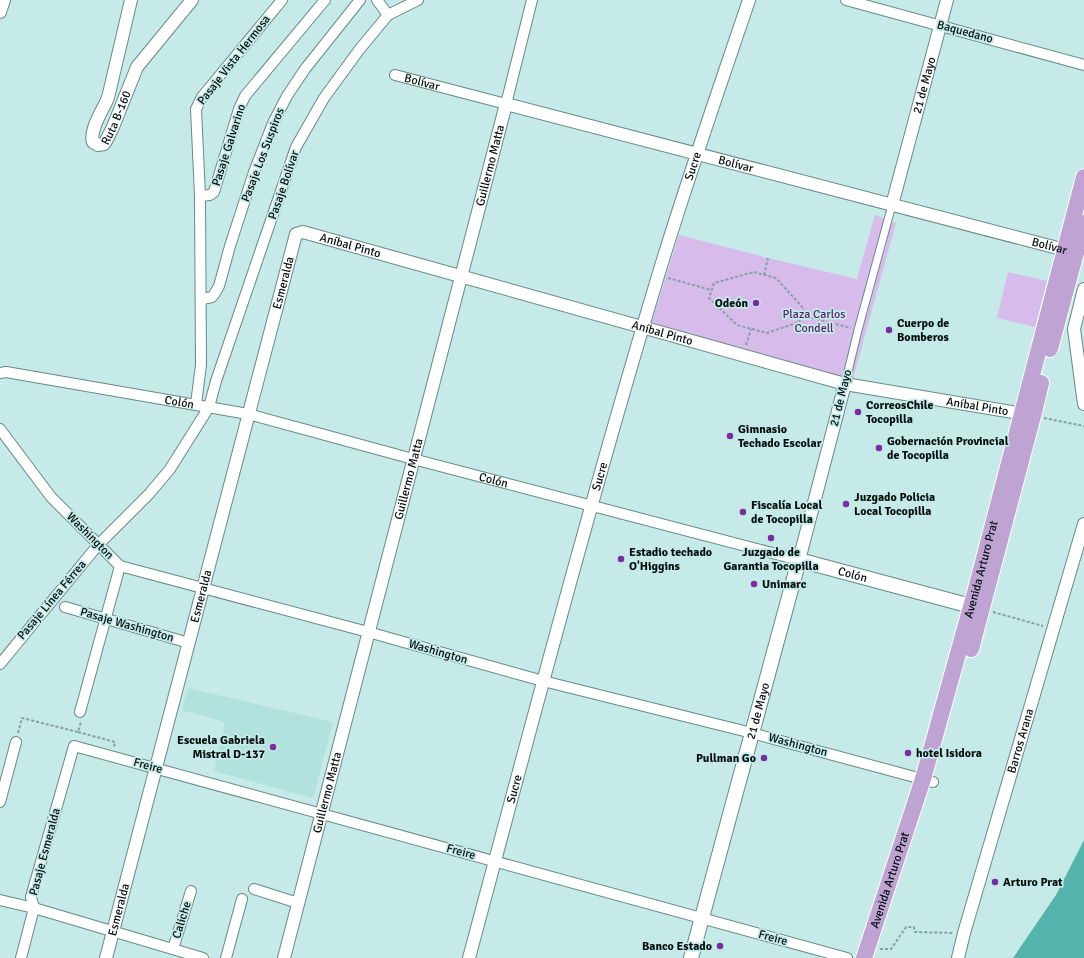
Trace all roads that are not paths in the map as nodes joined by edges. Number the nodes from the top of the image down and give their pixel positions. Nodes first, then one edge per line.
1 (4, 0) edge
2 (131, 0) edge
3 (192, 0) edge
4 (282, 0) edge
5 (325, 0) edge
6 (360, 0) edge
7 (376, 0) edge
8 (418, 0) edge
9 (532, 0) edge
10 (749, 0) edge
11 (846, 0) edge
12 (948, 0) edge
13 (0, 12) edge
14 (388, 15) junction
15 (940, 26) junction
16 (1084, 65) edge
17 (395, 75) dead end
18 (506, 104) junction
19 (697, 154) junction
20 (1084, 177) edge
21 (200, 196) junction
22 (892, 205) junction
23 (1084, 224) edge
24 (296, 234) joint
25 (1071, 251) junction
26 (461, 277) junction
27 (1084, 289) edge
28 (202, 299) junction
29 (643, 328) junction
30 (0, 373) edge
31 (199, 380) junction
32 (216, 381) junction
33 (845, 384) junction
34 (196, 404) junction
35 (1084, 404) edge
36 (209, 407) junction
37 (248, 414) junction
38 (1028, 415) junction
39 (0, 429) edge
40 (413, 459) junction
41 (592, 506) junction
42 (1084, 524) edge
43 (98, 545) junction
44 (799, 560) junction
45 (120, 566) junction
46 (203, 589) junction
47 (977, 607) junction
48 (65, 608) dead end
49 (105, 619) junction
50 (368, 632) junction
51 (189, 643) junction
52 (0, 664) edge
53 (543, 681) junction
54 (81, 709) road end
55 (752, 733) junction
56 (16, 742) road end
57 (74, 746) joint
58 (156, 768) junction
59 (928, 780) junction
60 (0, 802) edge
61 (321, 814) junction
62 (495, 861) junction
63 (254, 889) dead end
64 (191, 891) dead end
65 (242, 899) dead end
66 (0, 900) edge
67 (298, 902) junction
68 (34, 908) junction
69 (702, 918) junction
70 (113, 932) junction
71 (173, 949) junction
72 (875, 953) edge
73 (198, 957) edge
74 (21, 958) edge
75 (106, 958) edge
76 (226, 958) edge
77 (284, 958) edge
78 (469, 958) edge
79 (691, 958) edge
80 (847, 958) edge
81 (864, 958) edge
82 (958, 958) edge

1 - 13 street
2 - 3 street, Ruta B-160
4 - 21 street, Pasaje Vista Hermosa
5 - 21 street, Pasaje Galvarino
6 - 28 street, Pasaje Los Suspiros
7 - 14 street
8 - 14 street, Pasaje Bolívar
9 - 18 street, Guillermo Matta
10 - 19 street, Sucre
11 - 15 street, Baquedano
12 - 15 street, 21 de Mayo
14 - 32 street, Pasaje Bolívar
15 - 16 street, Baquedano
15 - 22 street, 21 de Mayo
17 - 18 street, Bolívar
18 - 19 street, Bolívar
18 - 26 street, Guillermo Matta
19 - 22 street, Bolívar
19 - 29 street, Sucre
20 - 25 highway, Avenida Arturo Prat
21 - 28 street, Pasaje Galvarino
22 - 25 street, Bolívar
22 - 33 street, 21 de Mayo
23 - 25 highway, Avenida Arturo Prat
24 - 26 street, Aníbal Pinto
24 - 37 street, Esmeralda
25 - 38 highway, Avenida Arturo Prat
26 - 29 street, Aníbal Pinto
26 - 40 street, Guillermo Matta
27 - 35 street
28 - 31 street, Pasaje Galvarino
29 - 33 street, Aníbal Pinto
29 - 41 street, Sucre
30 - 34 street, Colón
31 - 32 street
31 - 34 street, Pasaje Galvarino
32 - 36 street, Pasaje Bolívar
33 - 38 street, Aníbal Pinto
33 - 44 street, 21 de Mayo
34 - 36 street, Colón
36 - 37 street, Colón
36 - 43 street, Pasaje Línea Férrea
37 - 40 street, Colón
37 - 46 street, Esmeralda
38 - 47 highway, Avenida Arturo Prat
39 - 43 street, Washington
40 - 41 street, Colón
40 - 50 street, Guillermo Matta
41 - 44 street, Colón
41 - 53 street, Sucre
42 - 82 street, Barros Arana
43 - 45 street, Washington
43 - 52 street, Pasaje Línea Férrea
44 - 47 main road, Colón
44 - 55 main road, 21 de Mayo
45 - 46 street, Washington
45 - 49 street
46 - 50 street, Washington
46 - 51 street, Esmeralda
47 - 59 highway, Avenida Arturo Prat
48 - 49 street, Pasaje Washington
49 - 51 street, Pasaje Washington
49 - 54 street
50 - 53 street, Washington
50 - 61 street, Guillermo Matta
51 - 58 street, Esmeralda
53 - 55 street, Washington
53 - 62 street, Sucre
55 - 59 street, Washington
55 - 69 main road, 21 de Mayo
56 - 60 street
57 - 58 street, Freire
57 - 68 street, Pasaje Esmeralda
58 - 61 street, Freire
58 - 70 street, Esmeralda
59 - 72 highway, Avenida Arturo Prat
59 - 81 highway, Avenida Arturo Prat
61 - 62 street, Freire
61 - 67 street, Guillermo Matta
62 - 69 street, Freire
62 - 78 street, Sucre
63 - 67 street
64 - 71 street, Caliche
65 - 76 street
66 - 68 street
67 - 77 street, Guillermo Matta
68 - 70 street
68 - 74 street, Pasaje Esmeralda
69 - 79 main road, 21 de Mayo
69 - 80 street, Freire
70 - 71 street
70 - 75 street, Esmeralda
71 - 73 street

